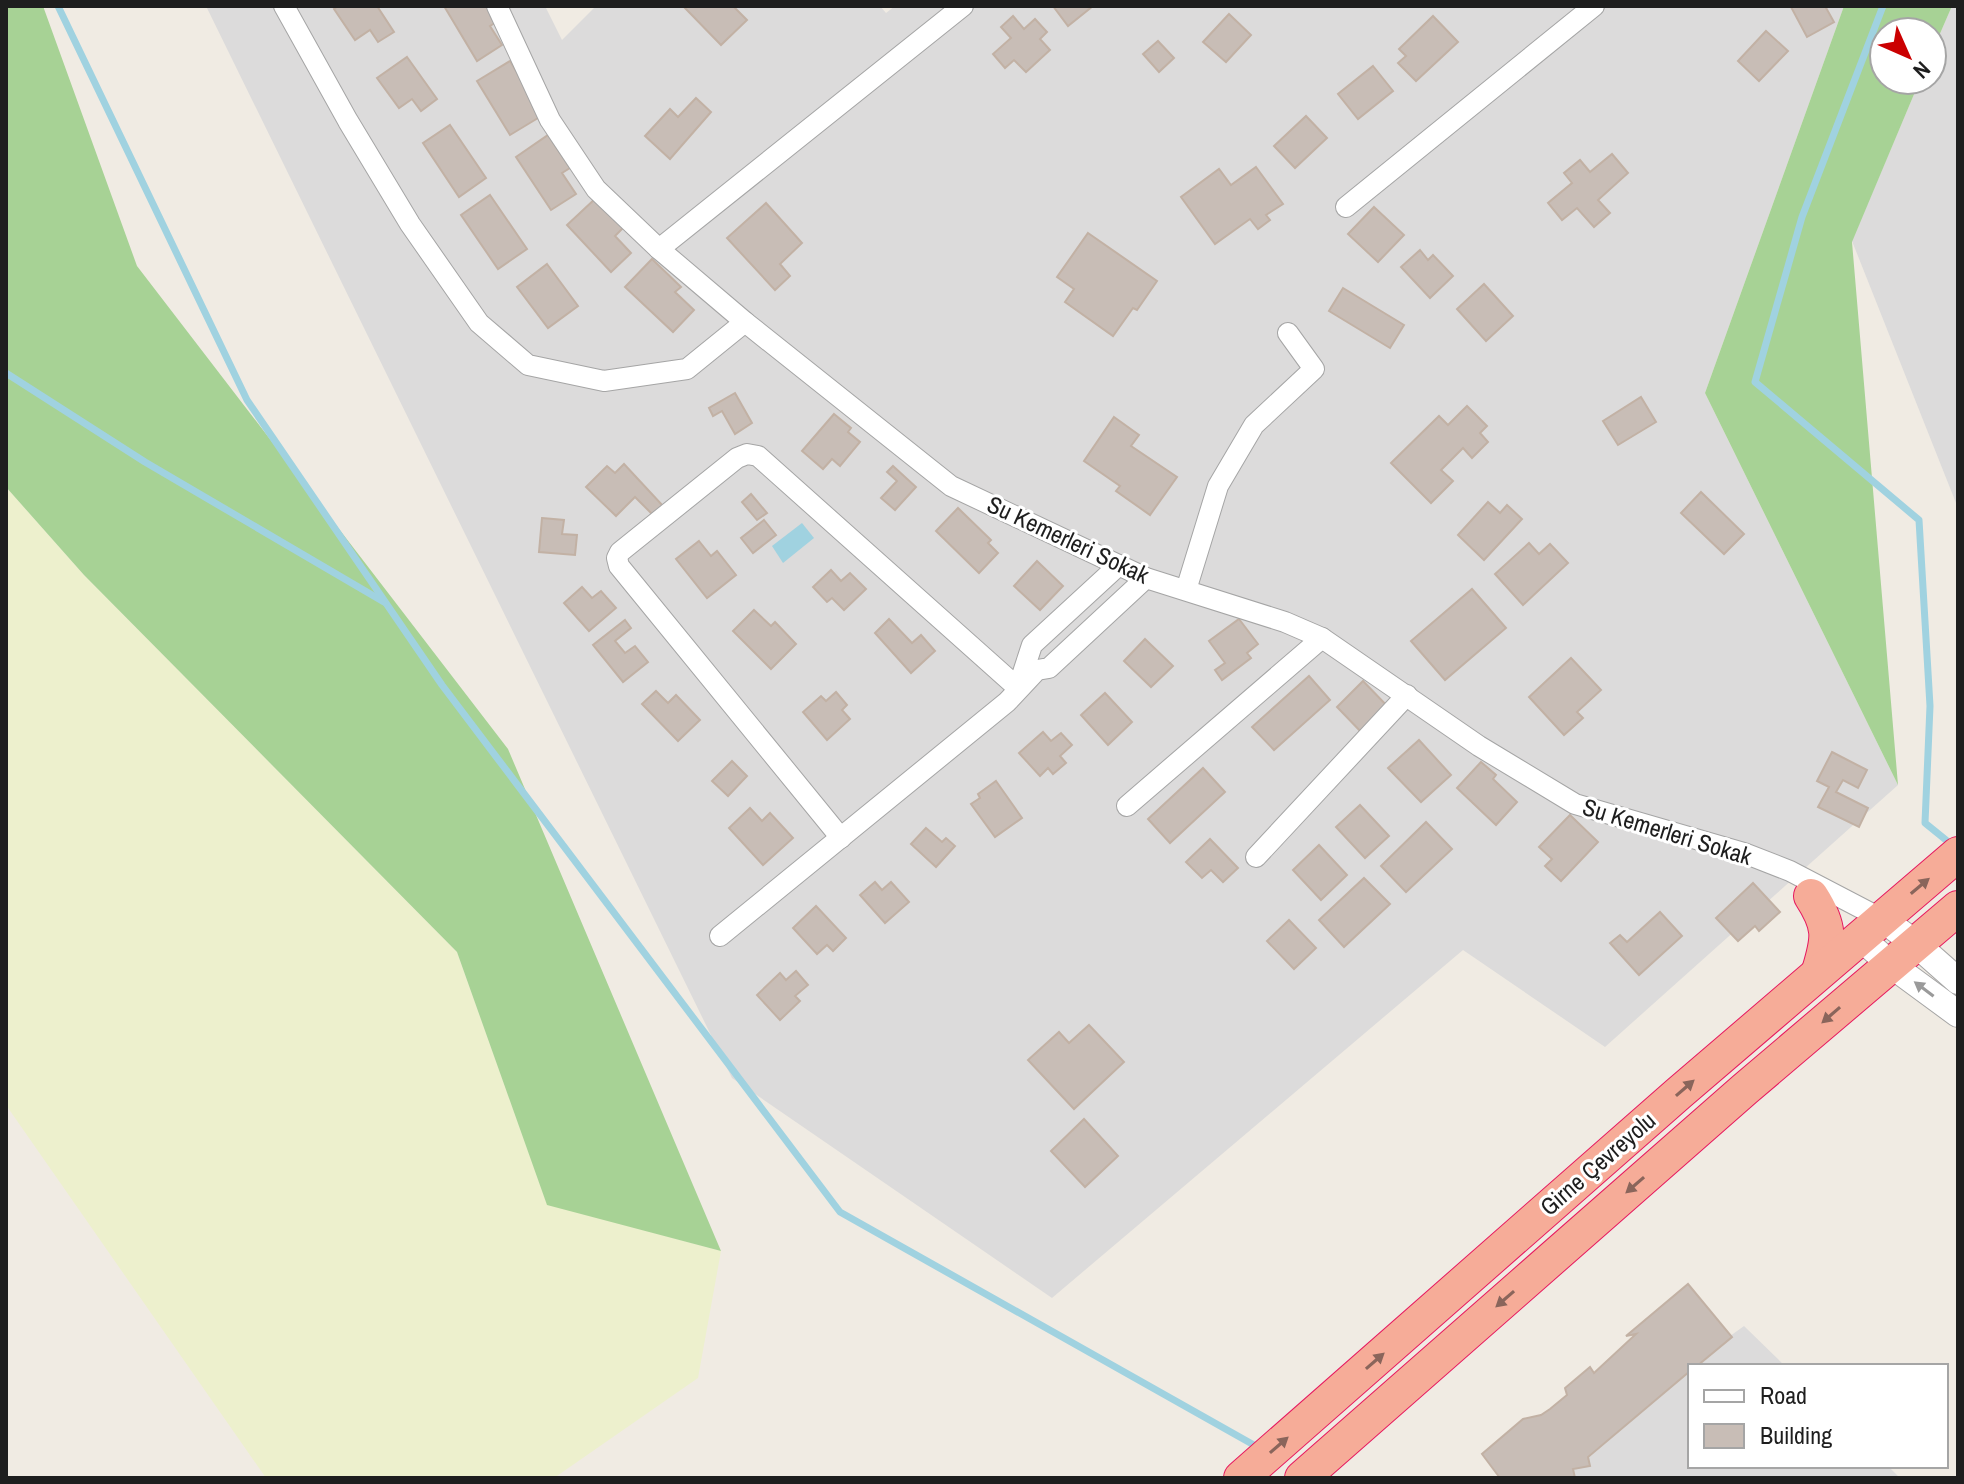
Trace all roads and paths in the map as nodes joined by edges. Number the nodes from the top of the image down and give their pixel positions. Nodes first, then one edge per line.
1 (284, 6) edge
2 (497, 6) edge
3 (963, 6) edge
4 (1594, 6) edge
5 (1346, 207) dead end
6 (659, 249) junction
7 (745, 322) junction
8 (1288, 333) dead end
9 (1119, 565) junction
10 (1146, 578) junction
11 (1186, 590) junction
12 (1322, 638) junction
13 (1018, 688) junction
14 (1407, 695) junction
15 (1127, 806) dead end
16 (841, 838) junction
17 (1958, 854) edge
18 (1256, 857) dead end
19 (1800, 884) junction
20 (1958, 908) edge
21 (1871, 928) junction
22 (720, 936) dead end
23 (1903, 953) junction
24 (1819, 971) junction
25 (1958, 981) edge
26 (1958, 1014) edge
27 (1241, 1478) edge
28 (1302, 1478) edge

1 - 7 street
2 - 6 street, Su Kemerleri Sokak
3 - 6 street
4 - 5 street
6 - 7 street, Su Kemerleri Sokak
7 - 9 street, Su Kemerleri Sokak
8 - 11 street
9 - 10 street, Su Kemerleri Sokak
9 - 13 street
10 - 11 street, Su Kemerleri Sokak
10 - 13 street
11 - 12 street, Su Kemerleri Sokak
12 - 14 street, Su Kemerleri Sokak
12 - 15 street
13 - 16 street
13 - 16 street
14 - 18 street
14 - 19 street, Su Kemerleri Sokak
16 - 22 street
21 -> 17 highway, Girne Çevreyolu
19 - 21 street
19 - 21 street
19 - 24 highway
20 - 23 highway, Girne Çevreyolu
21 - 23 street
21 - 24 highway, Girne Çevreyolu
23 - 25 street
26 -> 23 street
23 -> 28 highway, Girne Çevreyolu
27 -> 24 highway, Girne Çevreyolu

